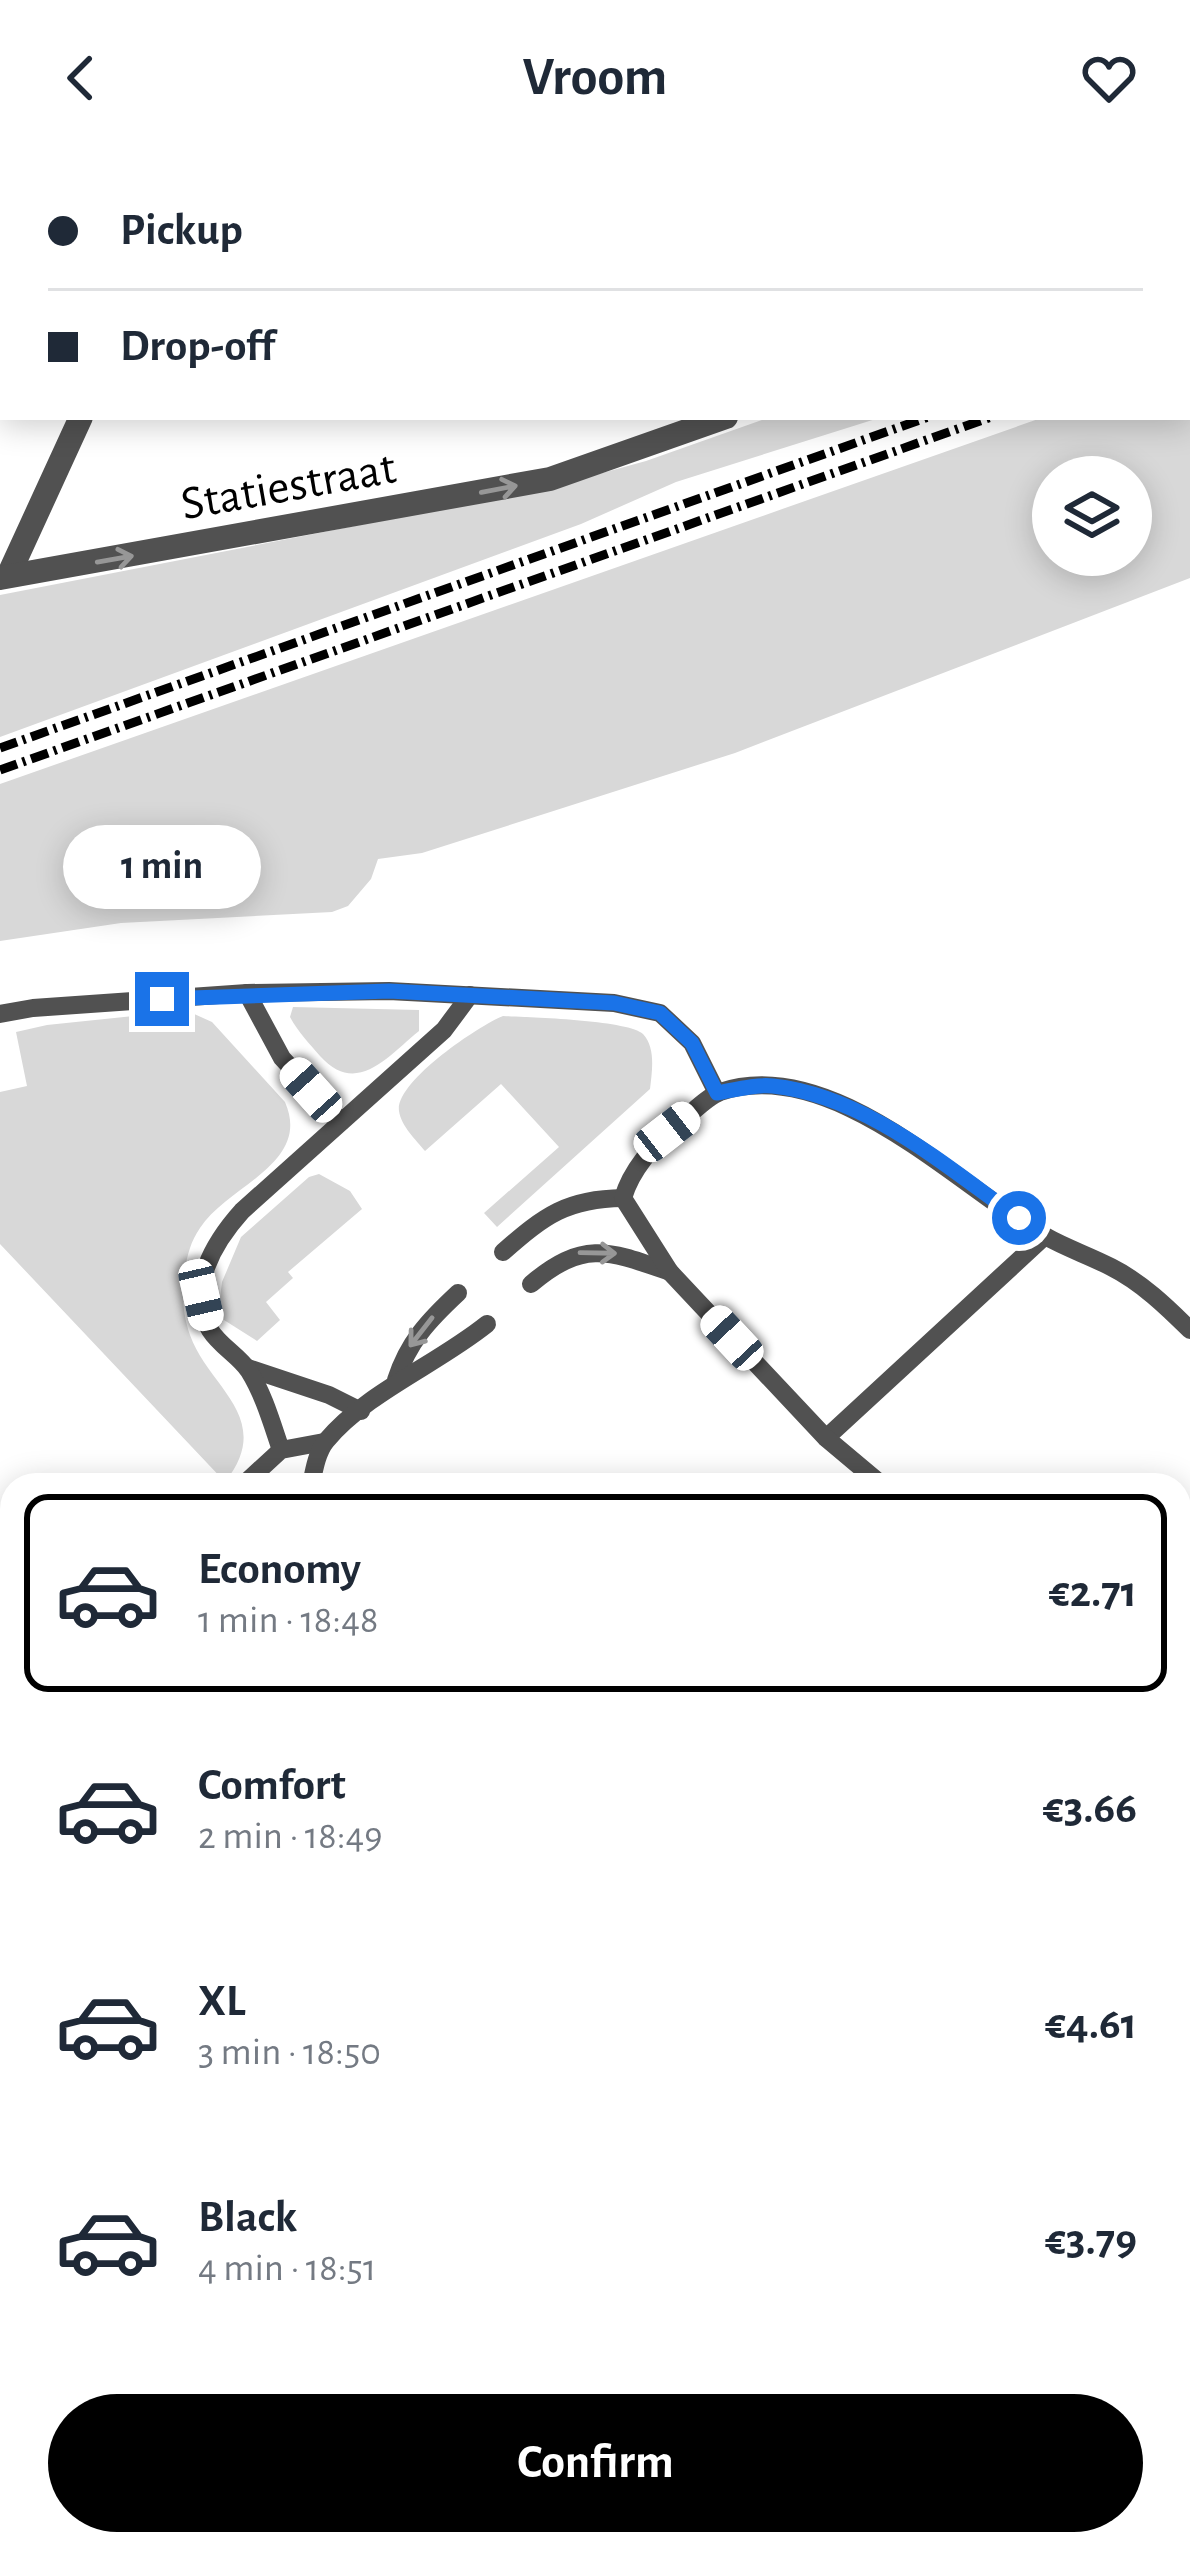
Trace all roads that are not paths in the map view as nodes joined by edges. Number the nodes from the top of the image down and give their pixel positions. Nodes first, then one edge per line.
1 (80, 420) edge
2 (717, 420) edge
3 (4, 576) edge
4 (248, 993) junction
5 (470, 995) junction
6 (0, 1014) edge
7 (717, 1093) junction
8 (341, 1122) junction
9 (623, 1198) junction
10 (1045, 1236) junction
11 (503, 1252) dead end
12 (670, 1272) junction
13 (531, 1284) dead end
14 (458, 1293) dead end
15 (487, 1324) dead end
16 (1190, 1330) edge
17 (248, 1368) junction
18 (396, 1380) junction
19 (361, 1411) junction
20 (826, 1438) junction
21 (324, 1442) junction
22 (281, 1450) junction
23 (256, 1473) edge
24 (315, 1473) edge
25 (868, 1473) edge

1 - 3 street
3 -> 2 street, Statiestraat
4 - 5 lane
4 - 6 lane
4 - 8 lane
5 - 7 lane
5 - 8 lane
7 - 9 lane
7 - 10 lane
8 - 17 lane
9 - 11 lane
9 - 12 lane
10 - 16 lane
10 - 20 lane
13 -> 12 lane
12 - 20 lane
14 -> 18 lane
15 - 18 lane
17 - 19 lane
17 - 22 lane
18 - 19 lane
19 - 21 lane
20 - 25 lane
21 - 22 lane
21 - 24 lane
22 - 23 lane

